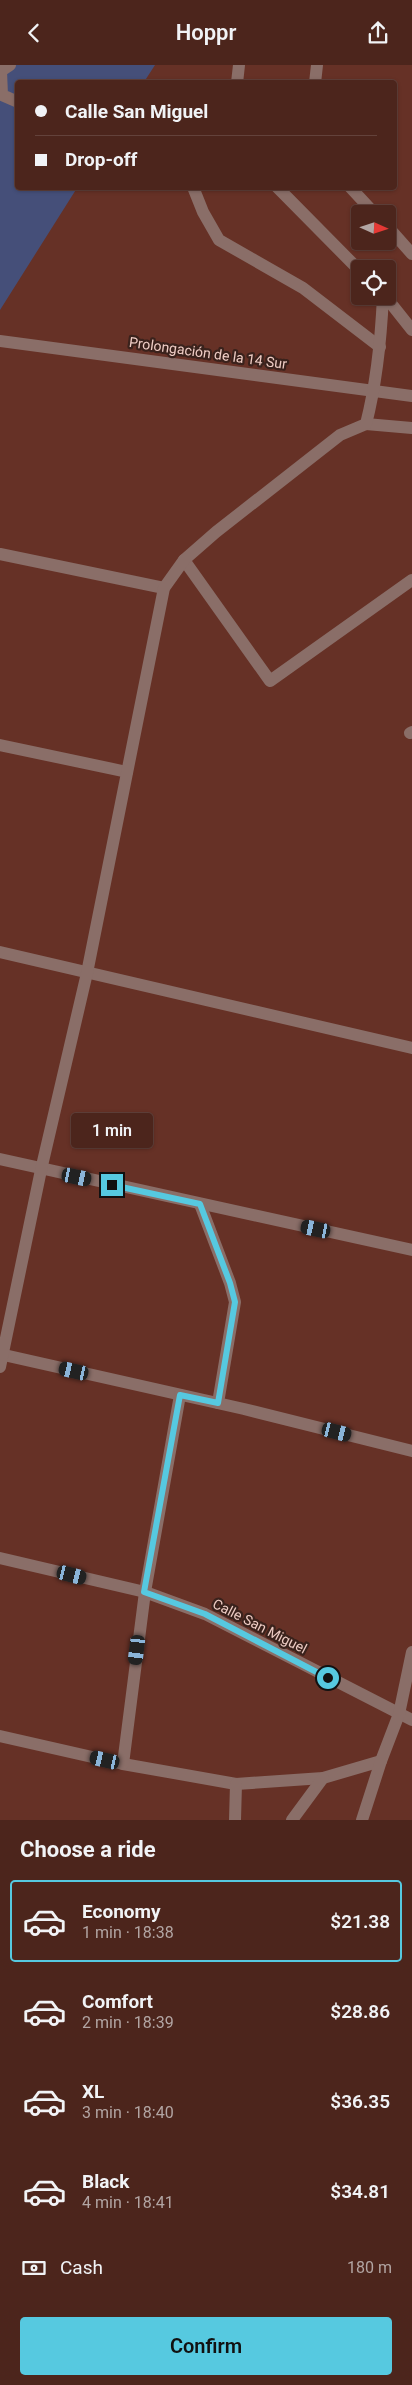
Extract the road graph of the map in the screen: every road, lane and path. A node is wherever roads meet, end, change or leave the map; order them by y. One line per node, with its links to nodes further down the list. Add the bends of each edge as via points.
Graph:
1 (10, 65): 6 (street, via 1,71 2,95)
2 (239, 65): 4 (street)
3 (317, 65): 5 (street)
4 (237, 80)
5 (315, 80)
6 (15, 101)
7 (194, 190): 18 (street, via 219,240 303,288)
8 (280, 190): 13 (street)
9 (353, 190): 10 (street)
10 (367, 205)
11 (396, 236): 12 (street)
12 (412, 254)
13 (351, 262)
14 (383, 305): 18 (street)
15 (391, 305): 16 (street)
16 (412, 330)
17 (0, 341): 19 (street, Prolongación de la 14 Sur)
18 (380, 347): 19 (street)
19 (374, 391): 20 (street, Prolongación de la 14 Sur); 21 (street)
20 (412, 396)
21 (366, 424): 22 (street); 24 (street, via 340,435 216,531)
22 (412, 427)
23 (0, 554): 26 (street)
24 (184, 560): 25 (street, via 270,681); 26 (street)
25 (412, 581)
26 (164, 588): 28 (street)
27 (0, 745): 28 (street)
28 (127, 772): 30 (street)
29 (0, 953): 30 (street)
30 (87, 973): 31 (street); 33 (street)
31 (412, 1048)
32 (0, 1159): 33 (street)
33 (42, 1170): 34 (street); 36 (street)
34 (200, 1204): 35 (street); 38 (street, via 235,1302)
35 (412, 1250)
36 (1, 1359): 37 (street)
37 (180, 1395): 38 (street); 41 (street)
38 (218, 1403): 39 (street)
39 (412, 1451)
40 (0, 1558): 41 (street, Calle San Miguel)
41 (144, 1592): 43 (street, Calle San Miguel, via 205,1614); 47 (street)
42 (412, 1653): 43 (street)
43 (399, 1715): 44 (street, Calle San Miguel); 46 (street)
44 (412, 1720)
45 (0, 1736): 47 (street)
46 (381, 1761): 48 (street); 52 (street)
47 (123, 1764): 49 (street)
48 (323, 1778): 49 (street); 51 (street)
49 (236, 1785): 50 (street)
50 (235, 1820)
51 (292, 1820)
52 (362, 1820)

